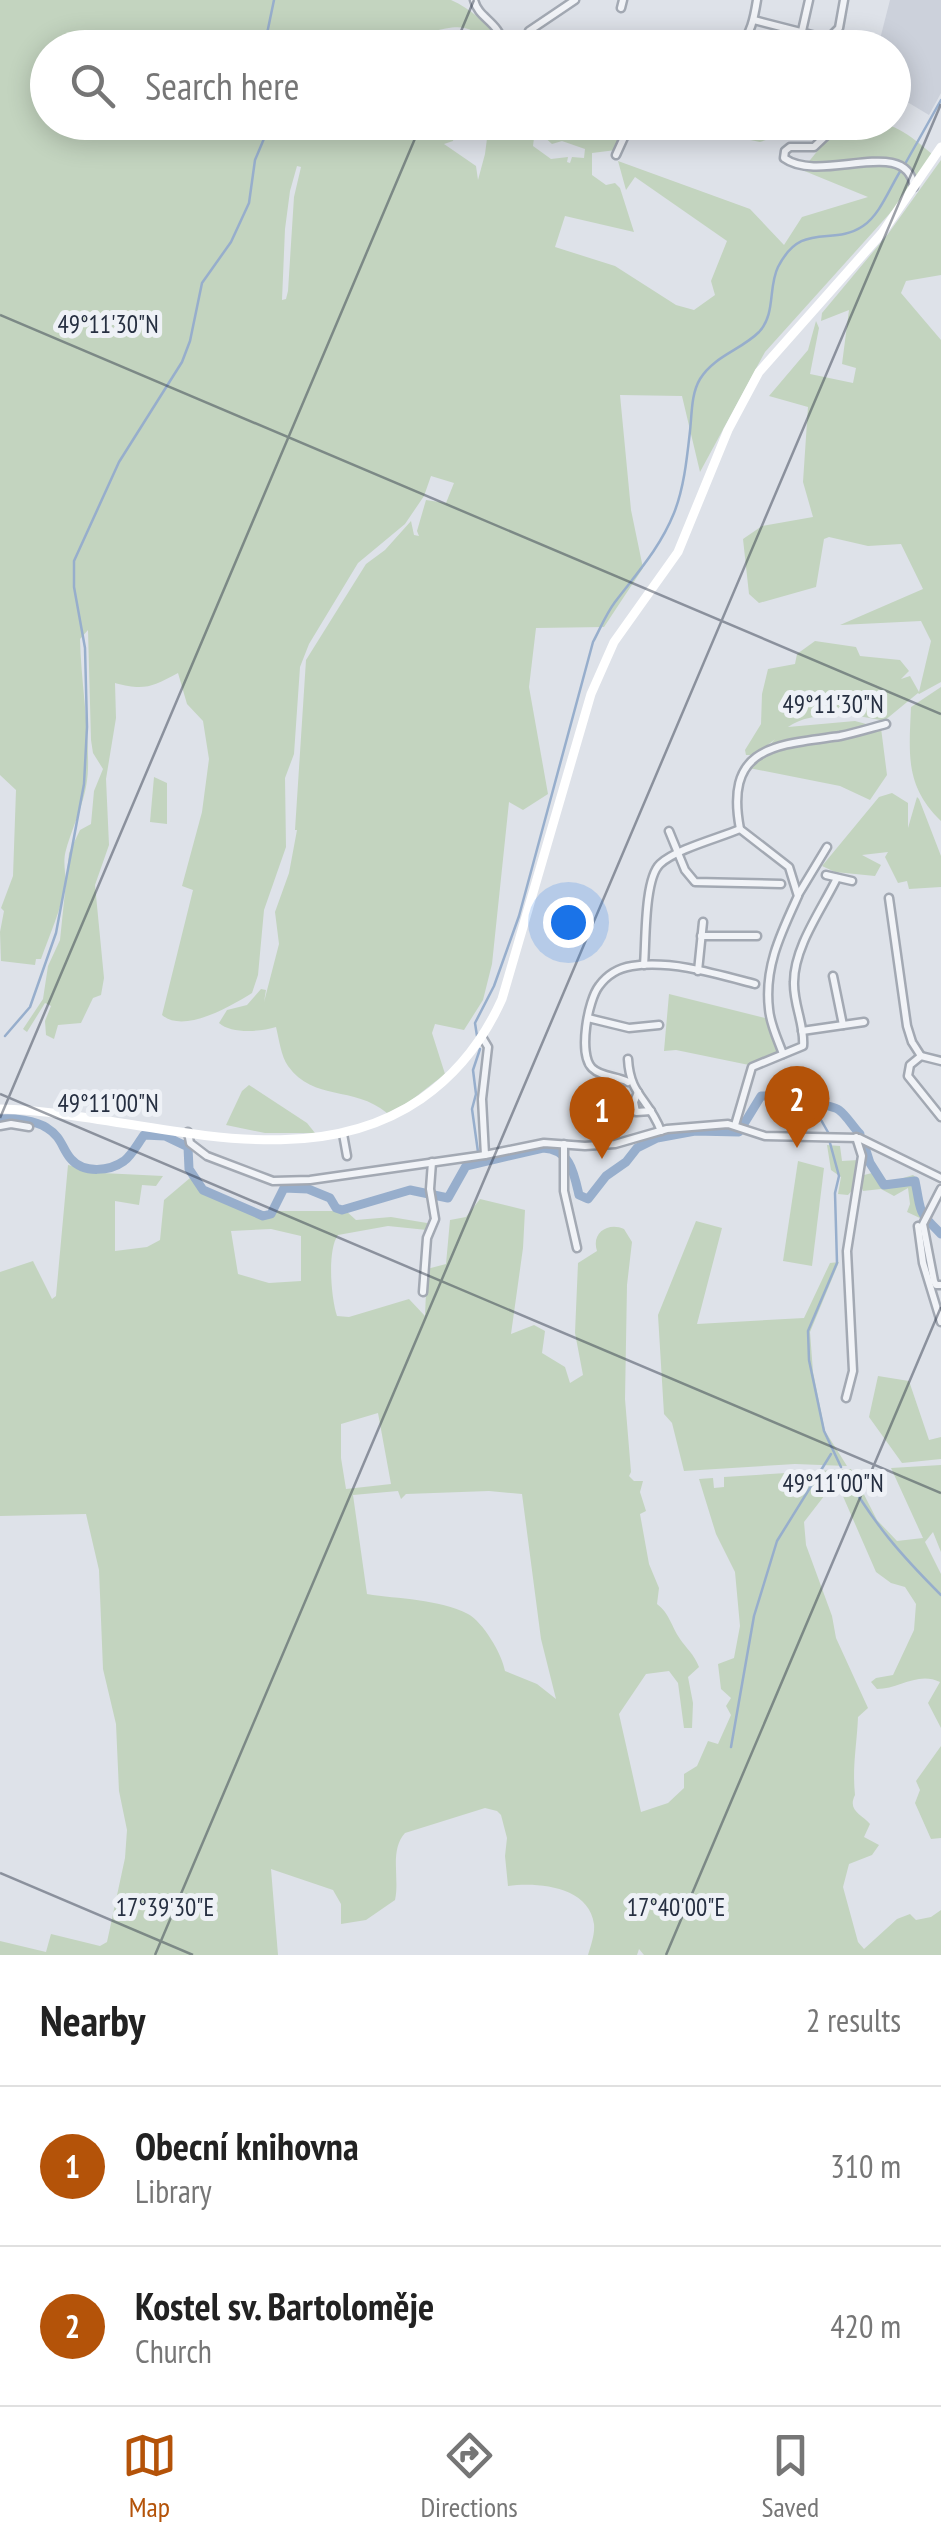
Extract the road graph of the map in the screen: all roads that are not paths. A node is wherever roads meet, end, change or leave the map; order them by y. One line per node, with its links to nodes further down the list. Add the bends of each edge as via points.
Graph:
1 (474, 0): 7 (street)
2 (575, 0): 8 (street)
3 (757, 0): 6 (street)
4 (809, 0): 11 (street)
5 (844, 0): 12 (street)
6 (754, 20): 9 (street); 10 (street)
7 (500, 30)
8 (531, 30)
9 (750, 30)
10 (798, 30)
11 (802, 30)
12 (837, 30)
13 (623, 140): 16 (street)
14 (821, 140): 17 (street, via 814,147 790,147 784,158 794,166 824,169 887,161 911,173)
15 (941, 146): 17 (main road)
16 (616, 155)
17 (914, 190): 41 (main road, via 754,379 678,552 606,655 516,958)
18 (886, 724): 19 (street, via 764,750 740,781)
19 (740, 829): 22 (street); 27 (street, via 790,868)
20 (670, 831): 22 (street)
21 (826, 847): 27 (street)
22 (678, 854): 26 (street, via 699,883); 32 (street, via 661,863 652,879)
23 (826, 875): 24 (street)
24 (837, 878): 25 (street); 40 (street, via 795,971)
25 (852, 881)
26 (781, 884)
27 (798, 896): 42 (street, via 770,969 769,1010)
28 (889, 898): 43 (street, via 906,1026)
29 (703, 922): 30 (street)
30 (702, 936): 31 (street); 33 (street)
31 (757, 936)
32 (644, 966): 33 (street); 36 (street, via 604,979)
33 (698, 971): 35 (street)
34 (832, 976): 38 (street)
35 (756, 984)
36 (588, 1018): 39 (street, via 629,1028); 46 (street, via 589,1064)
37 (864, 1022): 38 (street)
38 (843, 1024): 40 (street)
39 (660, 1025)
40 (802, 1031): 42 (street, via 802,1048)
41 (482, 1037): 56 (main road, via 429,1093 391,1117); 59 (street, via 488,1047)
42 (783, 1054): 52 (street, via 752,1067)
43 (922, 1056): 45 (street); 50 (street, via 908,1076)
44 (628, 1060): 46 (street)
45 (941, 1061)
46 (628, 1082): 47 (street)
47 (638, 1092): 49 (street); 49 (street, via 636,1112)
48 (0, 1109): 55 (main road)
49 (652, 1110): 54 (street)
50 (941, 1117)
51 (0, 1126): 53 (street)
52 (739, 1127): 54 (street); 57 (street, via 770,1136)
53 (30, 1128)
54 (661, 1130): 58 (street)
55 (188, 1131): 56 (main road, via 280,1141); 61 (street, via 190,1143 207,1156 273,1182)
56 (343, 1134): 60 (street)
57 (856, 1137): 62 (street); 69 (street, via 861,1159 848,1251 854,1371)
58 (563, 1151): 59 (street, via 530,1144); 65 (street)
59 (485, 1155): 61 (street)
60 (347, 1156)
61 (432, 1162): 67 (street, via 435,1220 427,1238)
62 (941, 1178)
63 (941, 1189): 64 (street)
64 (924, 1221): 66 (street, via 934,1281); 68 (street, via 918,1224 922,1258)
65 (577, 1248)
66 (941, 1285)
67 (424, 1292)
68 (941, 1322)
69 (846, 1398)

